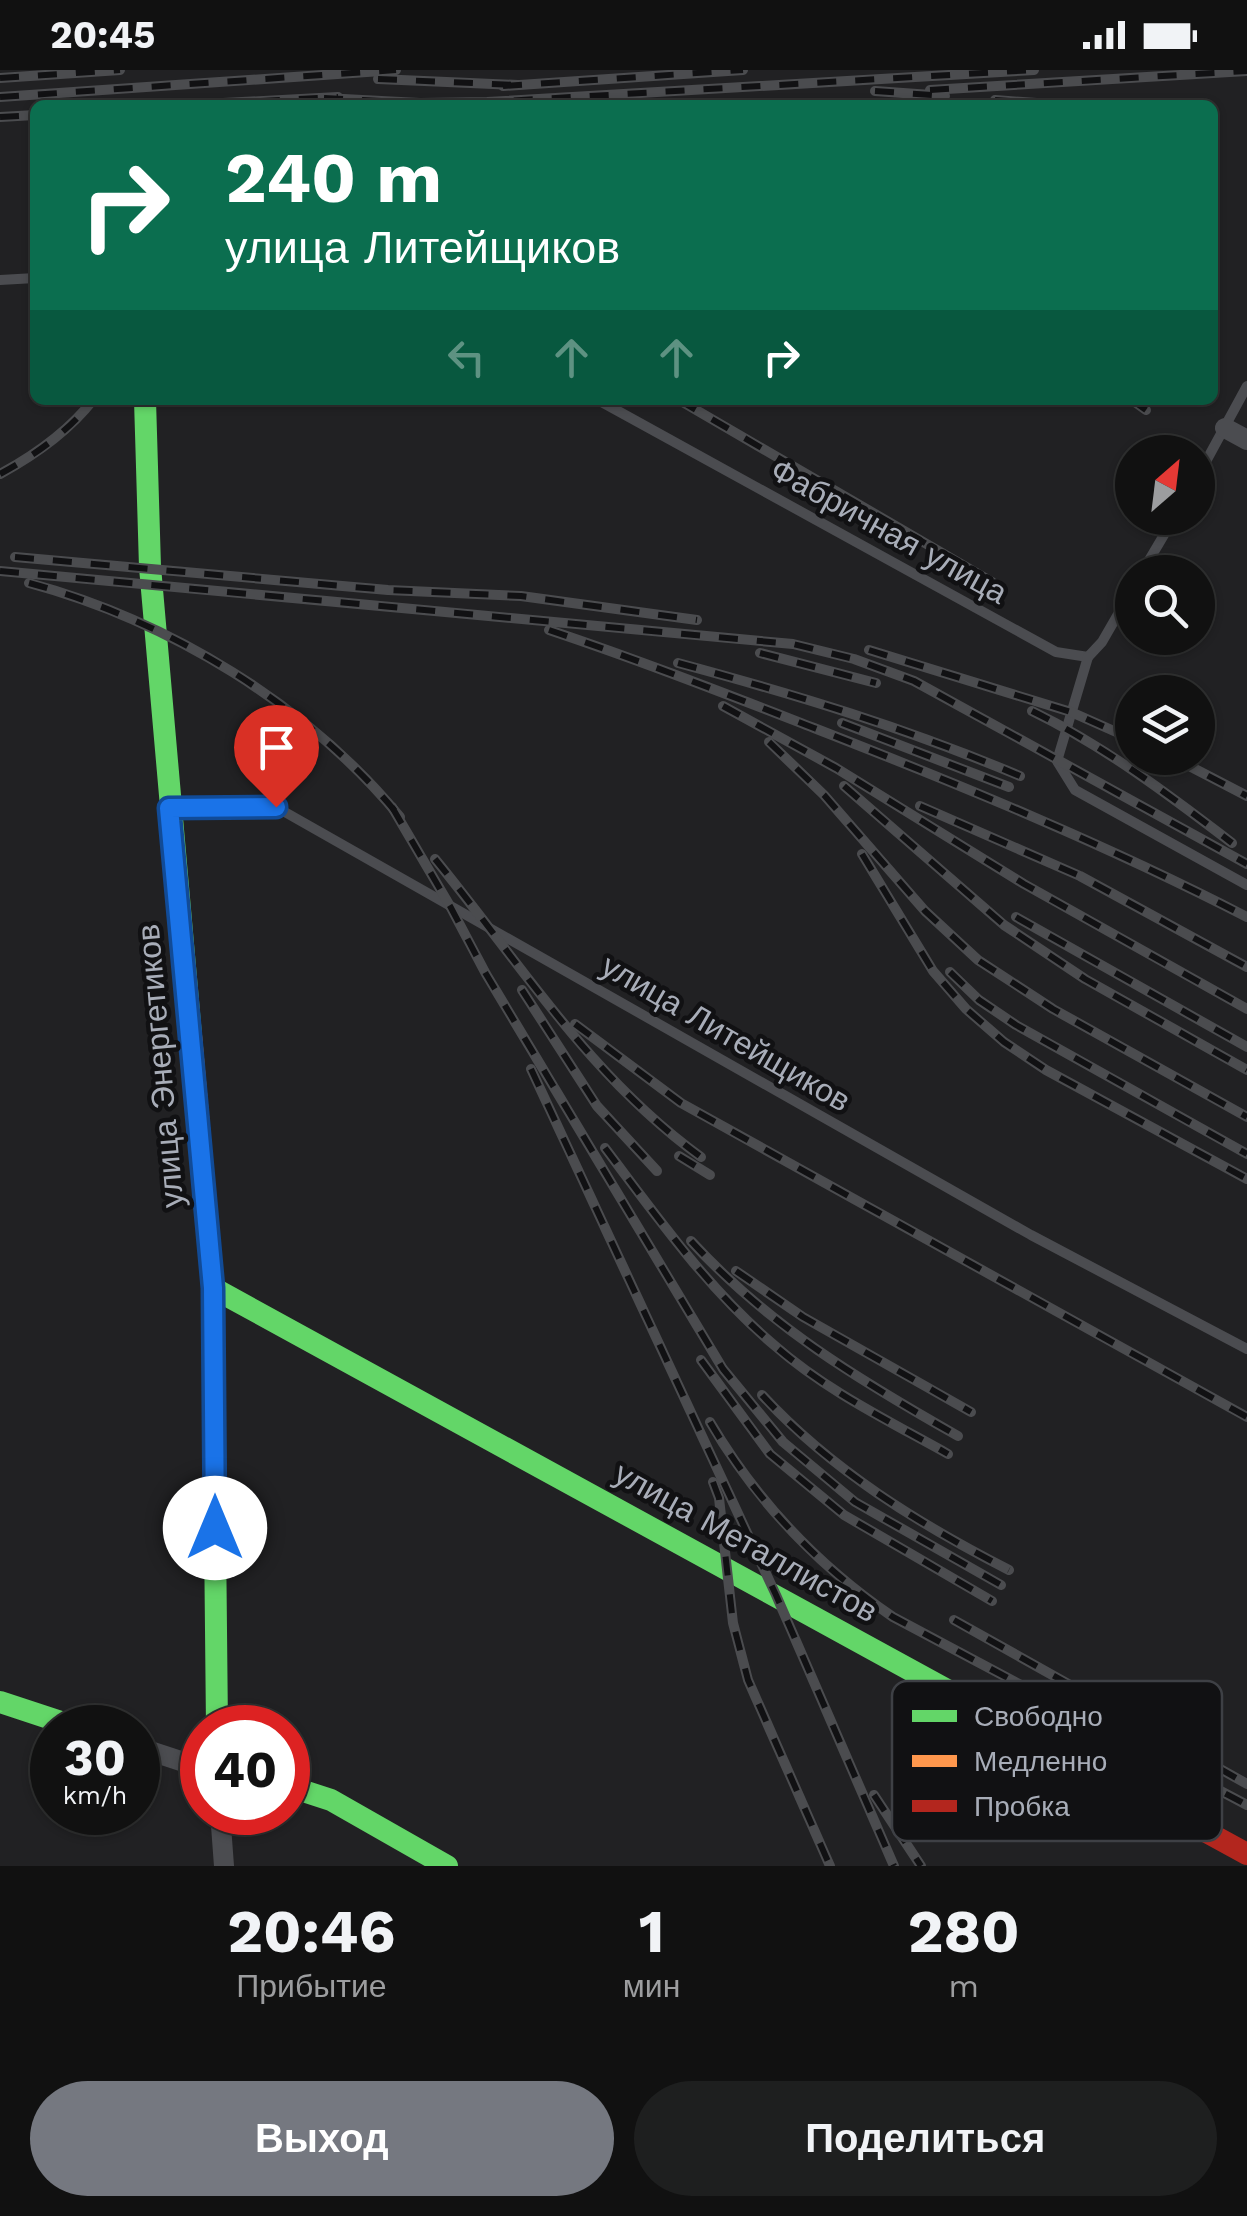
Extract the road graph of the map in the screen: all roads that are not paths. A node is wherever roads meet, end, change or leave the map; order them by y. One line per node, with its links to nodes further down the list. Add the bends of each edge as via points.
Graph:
1 (30, 278): 2 (lane)
2 (0, 280)
3 (1247, 386): 6 (lane)
4 (145, 405): 11 (street, улица Энергетиков)
5 (607, 405): 10 (lane, Фабричная улица, via 1056,652)
6 (1225, 428): 7 (street); 8 (lane)
7 (1247, 440)
8 (1215, 446)
9 (1115, 619): 10 (lane)
10 (1088, 657): 12 (lane, via 1057,761 1060,770 1075,790)
11 (169, 808): 13 (street, улица Энергетиков); 14 (lane, улица Литейщиков, via 276,807 1031,1235)
12 (1247, 885)
13 (213, 1288): 15 (street, улица Металлистов); 17 (street, улица Энергетиков)
14 (1247, 1349)
15 (931, 1681)
16 (0, 1702): 18 (street)
17 (216, 1705)
18 (30, 1712)
19 (310, 1793): 24 (street)
20 (222, 1835): 23 (street)
21 (1222, 1840): 22 (street, улица Металлистов)
22 (1247, 1854)
23 (224, 1866)
24 (448, 1866)

